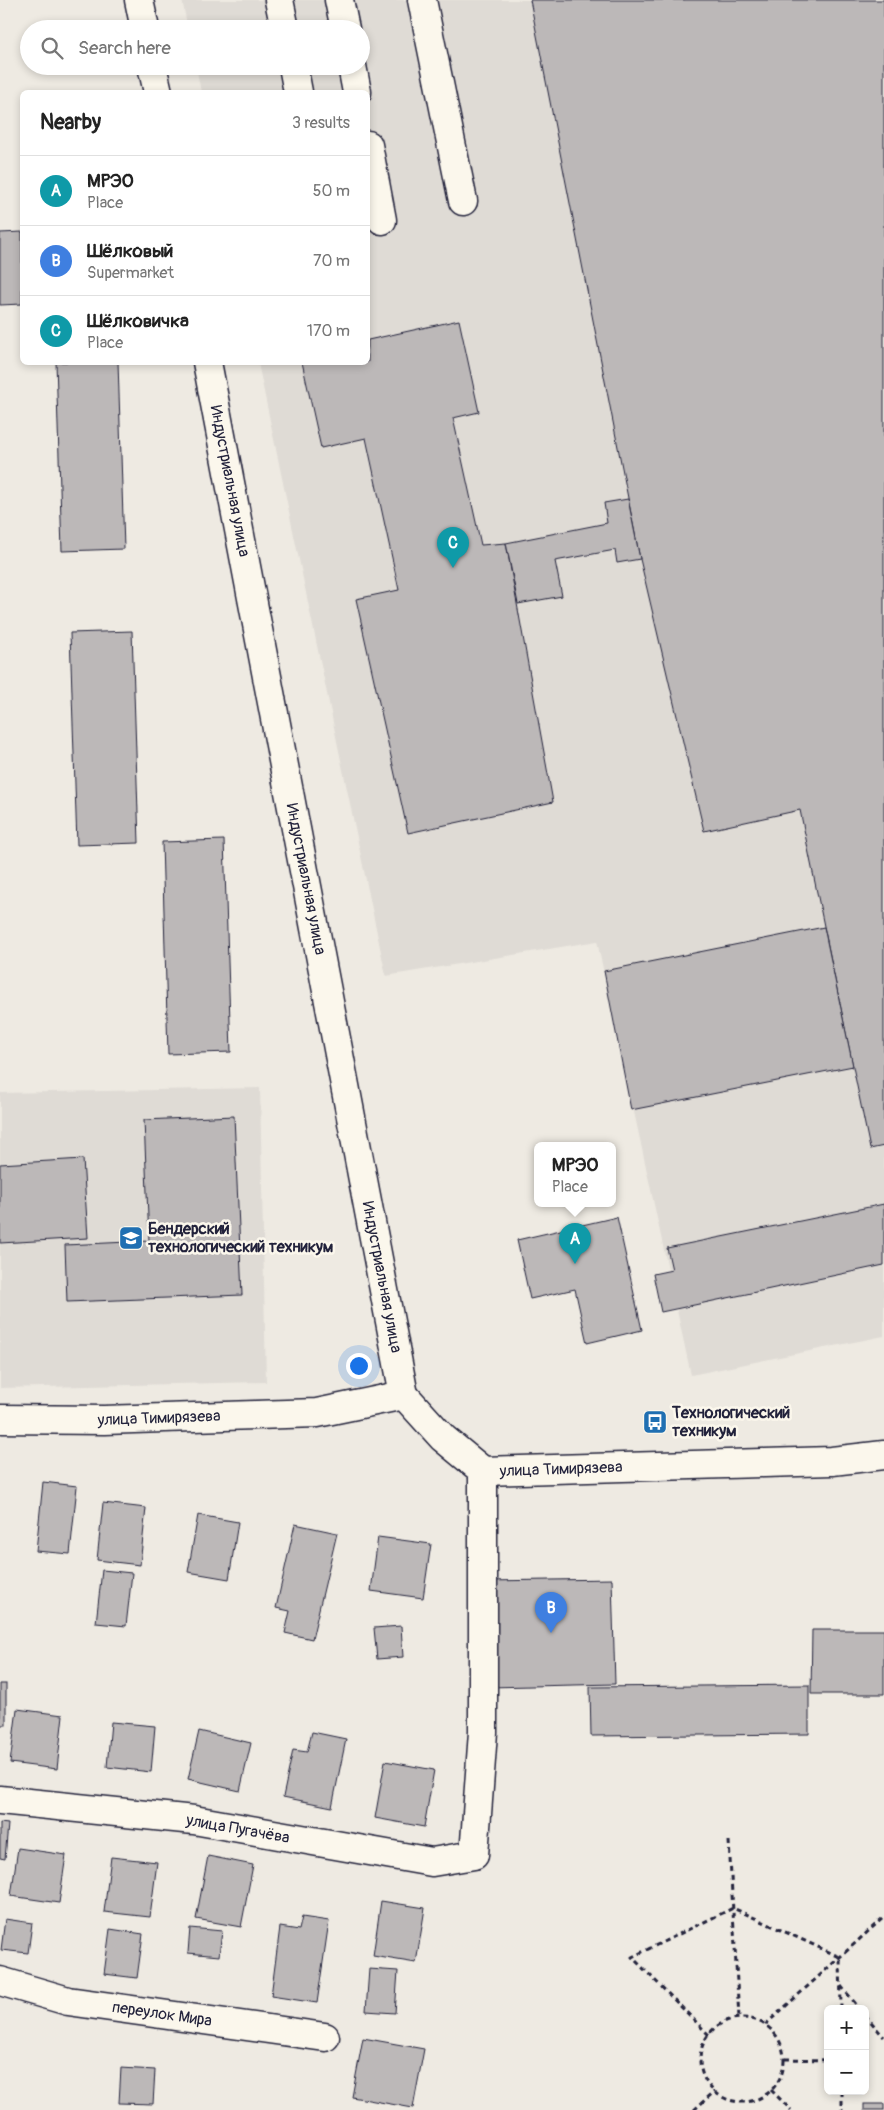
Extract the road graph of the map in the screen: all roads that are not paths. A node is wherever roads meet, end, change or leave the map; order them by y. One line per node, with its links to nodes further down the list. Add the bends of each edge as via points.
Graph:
1 (139, 0): 5 (street)
2 (279, 0): 6 (street)
3 (339, 0): 7 (street)
4 (422, 0): 15 (street)
5 (143, 20)
6 (283, 20)
7 (343, 20)
8 (154, 75): 11 (street)
9 (294, 75): 12 (street)
10 (354, 75): 13 (street)
11 (158, 90)
12 (298, 90)
13 (357, 90)
14 (370, 155): 16 (street)
15 (463, 201)
16 (382, 220)
17 (208, 365): 18 (street, Индустриальная улица)
18 (404, 1395): 19 (street, улица Тимирязева, via 317,1413); 21 (street, улица Тимирязева, via 444,1438)
19 (0, 1420)
20 (884, 1455): 21 (street, улица Тимирязева, via 832,1461)
21 (483, 1471): 22 (street, улица Пугачёва, via 483,1732 474,1855 432,1862 194,1820)
22 (0, 1800)
23 (0, 1981): 24 (street, переулок Мира, via 68,2000)
24 (325, 2037)

